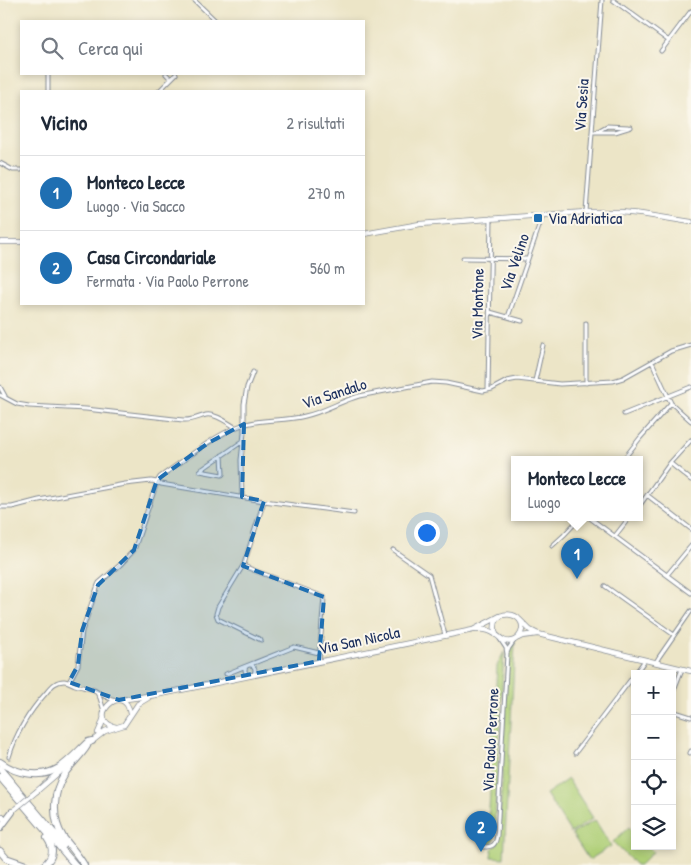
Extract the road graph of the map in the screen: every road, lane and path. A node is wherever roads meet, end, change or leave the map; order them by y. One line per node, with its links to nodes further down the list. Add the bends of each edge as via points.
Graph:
1 (194, 0): 5 (street)
2 (602, 0): 14 (street, Via Sesia)
3 (613, 0): 6 (street)
4 (691, 11): 6 (street)
5 (215, 20)
6 (669, 41): 7 (street)
7 (661, 51)
8 (48, 75): 12 (street)
9 (167, 75): 11 (street)
10 (175, 75): 11 (street)
11 (171, 79): 13 (street)
12 (48, 90)
13 (160, 90)
14 (592, 132): 15 (street); 18 (street, Via Sesia)
15 (598, 132): 15 (street, via 607,126 631,128 615,132)
16 (0, 163): 17 (street)
17 (20, 170)
18 (586, 212): 19 (street); 21 (street, via 621,212)
19 (543, 215): 20 (street); 27 (street, Via Velino)
20 (491, 218): 22 (street, via 420,224); 26 (street, Via Montone)
21 (691, 222)
22 (365, 234)
23 (20, 242): 24 (street)
24 (0, 243)
25 (463, 258): 26 (street)
26 (491, 258): 27 (street); 28 (street, Via Montone)
27 (528, 259): 29 (street, Via Velino)
28 (490, 312): 29 (street, Via Velino); 40 (street, Via Montone)
29 (508, 317): 30 (street, Via Velino)
30 (522, 321)
31 (586, 323): 37 (street)
32 (543, 345): 36 (street)
33 (691, 345): 34 (street)
34 (652, 362): 37 (street, via 619,380); 42 (street)
35 (253, 372): 47 (street, via 244,398)
36 (535, 381): 37 (street); 40 (street, via 512,379)
37 (586, 383)
38 (0, 387): 43 (street)
39 (691, 387): 42 (street)
40 (488, 390): 47 (street, Via Sandalo, via 426,383 359,396 306,416)
41 (0, 396): 43 (street)
42 (667, 397): 44 (street); 45 (street)
43 (9, 399): 48 (street, via 29,406 183,420 210,415)
44 (671, 403): 46 (street); 52 (street)
45 (624, 414)
46 (691, 421)
47 (244, 424): 48 (street, Via Sandalo); 50 (street)
48 (236, 427): 55 (street, Via Sandalo)
49 (691, 440): 53 (street)
50 (243, 441): 51 (street); 57 (street)
51 (222, 455): 51 (street, via 201,470 200,471 222,475)
52 (626, 456)
53 (670, 463): 54 (street); 56 (street)
54 (691, 480)
55 (156, 482): 57 (street); 60 (street, via 125,484); 96 (street, via 134,550 98,585 82,631 78,665)
56 (647, 495): 59 (street); 65 (street)
57 (242, 497): 58 (street)
58 (264, 501): 61 (street); 70 (street)
59 (643, 501)
60 (0, 507)
61 (354, 513)
62 (577, 521): 67 (street)
63 (594, 521): 66 (street)
64 (627, 521): 66 (street)
65 (691, 529)
66 (615, 536): 71 (street)
67 (552, 546)
68 (691, 546): 71 (street)
69 (393, 550): 79 (street, via 429,575)
70 (243, 566): 83 (street, via 216,614 218,619); 84 (street, via 324,597)
71 (667, 576): 73 (street)
72 (605, 586): 80 (street)
73 (691, 593)
74 (691, 611): 80 (street)
75 (500, 616): 76 (street, Via San Nicola, via 512,614); 77 (street, Via San Nicola); 81 (street, via 494,628)
76 (520, 620): 78 (street, Via San Nicola); 82 (street, via 522,630)
77 (473, 630): 79 (street, Via San Nicola); 81 (street, Via San Nicola, via 485,630)
78 (538, 634): 82 (street, Via San Nicola); 86 (street, Via San Nicola)
79 (446, 635): 87 (street, Via San Nicola)
80 (674, 636): 88 (street)
81 (498, 637): 82 (street, Via San Nicola, via 509,642); 85 (street, Via Paolo Perrone)
82 (517, 638): 85 (street, Via Paolo Perrone)
83 (261, 640)
84 (319, 653): 87 (street); 89 (street, Via San Nicola, via 294,647)
85 (507, 654): 118 (street, Via Paolo Perrone, via 497,835 495,844)
86 (645, 660): 88 (street, Via San Nicola); 91 (street)
87 (319, 661): 94 (street, Via San Nicola)
88 (656, 662): 90 (street, Via San Nicola)
89 (248, 666): 93 (street, Via San Nicola); 94 (street, via 254,667)
90 (682, 669): 92 (street, Via San Nicola); 97 (street)
91 (638, 670)
92 (691, 671)
93 (226, 674)
94 (251, 675): 99 (street, Via San Nicola)
95 (631, 679): 107 (street)
96 (69, 682): 98 (street); 108 (street, via 53,684 38,702 21,728)
97 (676, 684)
98 (95, 691): 100 (street, via 105,698); 102 (street)
99 (156, 695): 100 (street, Via San Nicola); 103 (street, Via San Nicola, via 140,702)
100 (117, 700): 102 (street, via 108,704); 103 (street, via 127,705)
101 (676, 712): 104 (street)
102 (104, 713): 105 (street, via 108,723); 106 (street)
103 (130, 716): 105 (street, Via San Nicola, via 124,725)
104 (691, 717)
105 (116, 727): 106 (street, Via San Nicola)
106 (92, 741): 109 (highway, via 52,771 36,774 18,772); 114 (street, bridge); 125 (highway, via 64,775 55,802 59,829)
107 (575, 752)
108 (9, 757)
109 (0, 762)
110 (0, 769): 125 (highway)
111 (0, 777): 113 (highway)
112 (0, 782): 113 (highway)
113 (17, 798): 115 (highway)
114 (14, 811): 116 (street); 117 (highway)
115 (30, 812): 123 (highway, via 52,845 52,855); 124 (highway)
116 (1, 817)
117 (0, 828)
118 (483, 847)
119 (0, 851): 122 (highway, via 6,858)
120 (0, 859): 121 (highway)
121 (17, 865)
122 (26, 865)
123 (44, 865)
124 (75, 865)
125 (83, 865)

